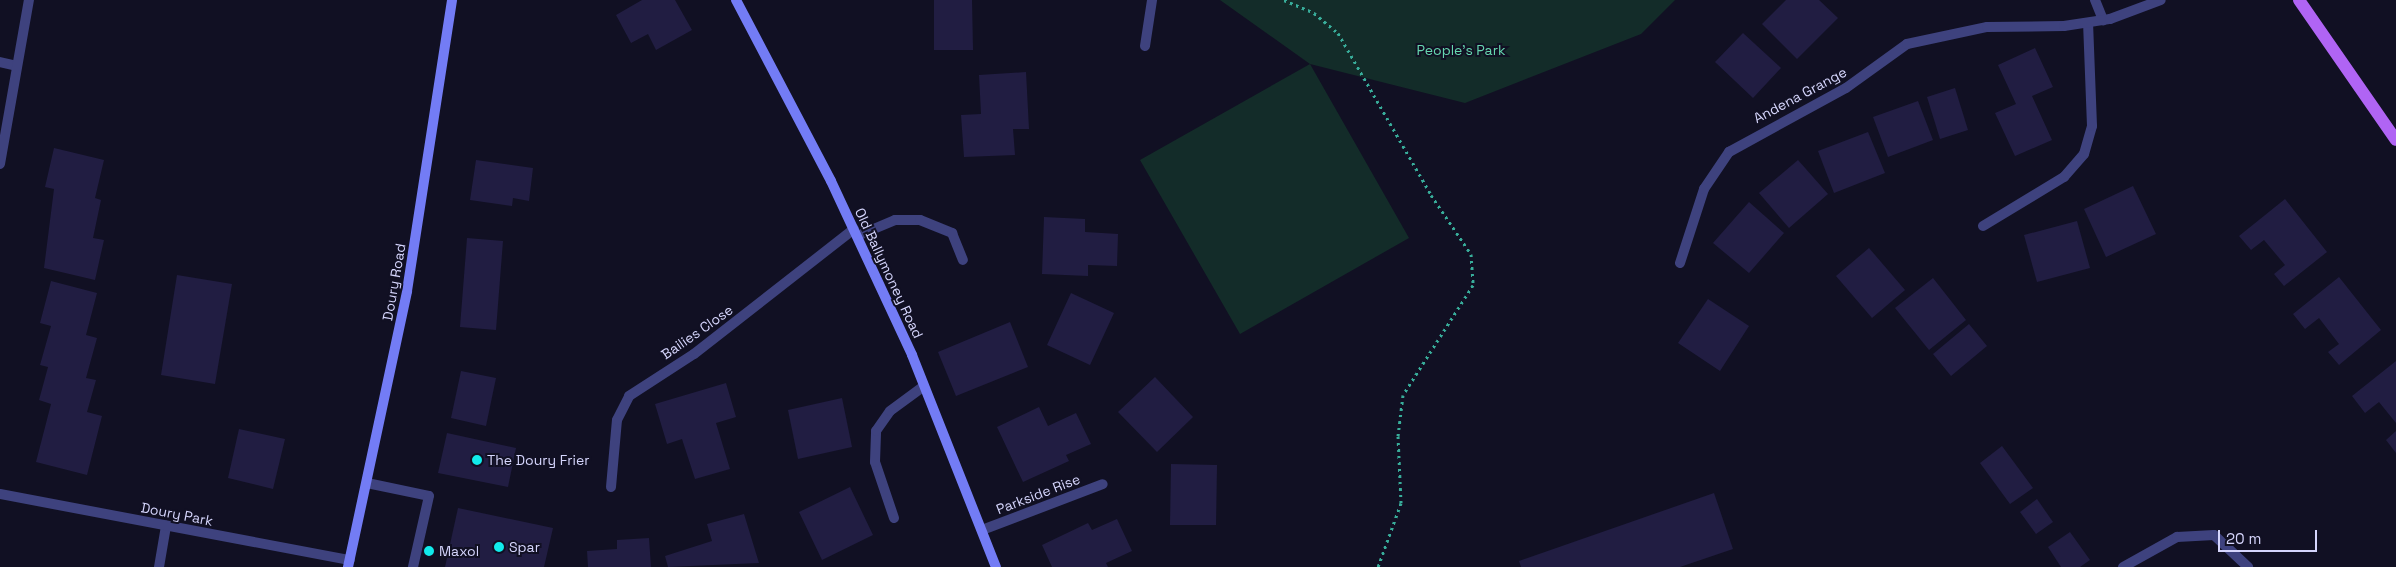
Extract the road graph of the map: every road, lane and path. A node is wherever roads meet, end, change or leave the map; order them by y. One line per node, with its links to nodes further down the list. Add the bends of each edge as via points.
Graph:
1 (29, 0): 13 (street)
2 (452, 0): 21 (street, Doury Road, via 407,291)
3 (736, 0): 17 (street, Old Ballymoney Road)
4 (1152, 0): 11 (street)
5 (1284, 0): 32 (path, via 1314,13 1338,33 1431,194 1471,254 1473,284 1403,396 1398,436 1401,503)
6 (2095, 0): 9 (street)
7 (2161, 0): 9 (street, Andena Grange)
8 (2299, 0): 14 (main road)
9 (2102, 20): 10 (street, Andena Grange)
10 (2088, 22): 16 (street, via 2092,126 2084,154 2064,177); 19 (street, Andena Grange, via 1987,26 1907,44 1846,88 1729,152 1704,189)
11 (1145, 46)
12 (0, 62): 13 (street)
13 (17, 66): 15 (street)
14 (2396, 140)
15 (0, 164)
16 (1983, 226)
17 (855, 232): 18 (street, Bailies Close, via 895,220 920,220 952,234); 20 (street, Old Ballymoney Road); 23 (street, Bailies Close, via 694,354 629,396 617,420)
18 (963, 260)
19 (1680, 263)
20 (924, 386): 25 (street, via 890,411 876,431 875,462); 27 (street, Old Ballymoney Road)
21 (367, 483): 28 (street, Doury Road); 30 (street, via 429,496)
22 (1103, 484): 27 (street, Parkside Rise)
23 (611, 487)
24 (0, 494): 26 (street, Doury Park)
25 (894, 518)
26 (166, 526): 28 (street, Doury Park); 29 (street)
27 (982, 530): 31 (street, Old Ballymoney Road)
28 (349, 564)
29 (159, 567)
30 (413, 567)
31 (996, 567)
32 (1378, 567)
33 (2123, 567): 34 (street, via 2177,538 2214,535)
34 (2248, 567)

